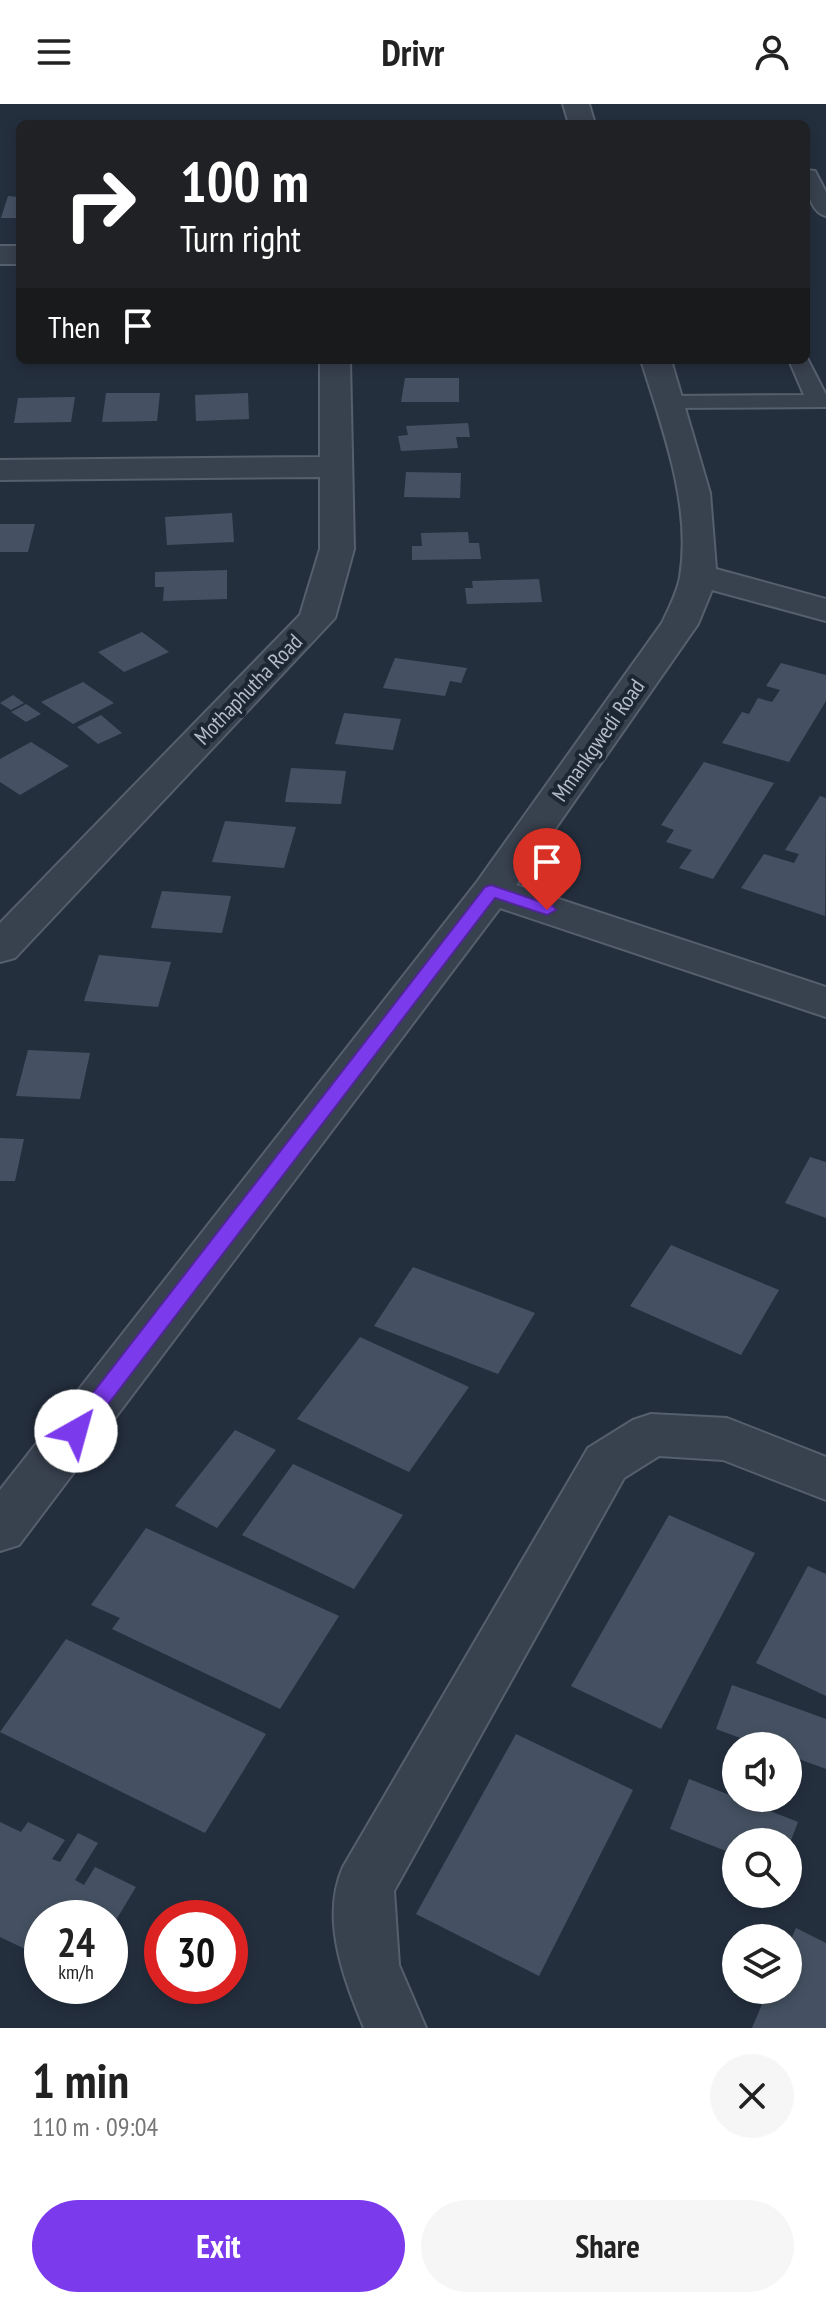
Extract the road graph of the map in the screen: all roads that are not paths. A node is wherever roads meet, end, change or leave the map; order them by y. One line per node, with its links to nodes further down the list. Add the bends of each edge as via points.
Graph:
1 (814, 175): 2 (lane)
2 (826, 211)
3 (335, 364): 8 (street, Mothaphutha Road)
4 (657, 364): 7 (street, Mmankgwedi Road)
5 (801, 364): 6 (lane)
6 (821, 401): 7 (lane)
7 (670, 402): 10 (street, Mmankgwedi Road, via 699,523)
8 (337, 467): 9 (street); 13 (street, Mothaphutha Road, via 337,549 317,618)
9 (0, 470)
10 (698, 575): 11 (street); 12 (street, Mmankgwedi Road, via 680,624)
11 (826, 610)
12 (491, 891): 14 (street); 16 (street, Mmankgwedi Road)
13 (0, 948)
14 (826, 1002)
15 (826, 1479): 17 (street, via 727,1439 651,1435 606,1463 364,1887 369,1965)
16 (0, 1529)
17 (395, 2028)

